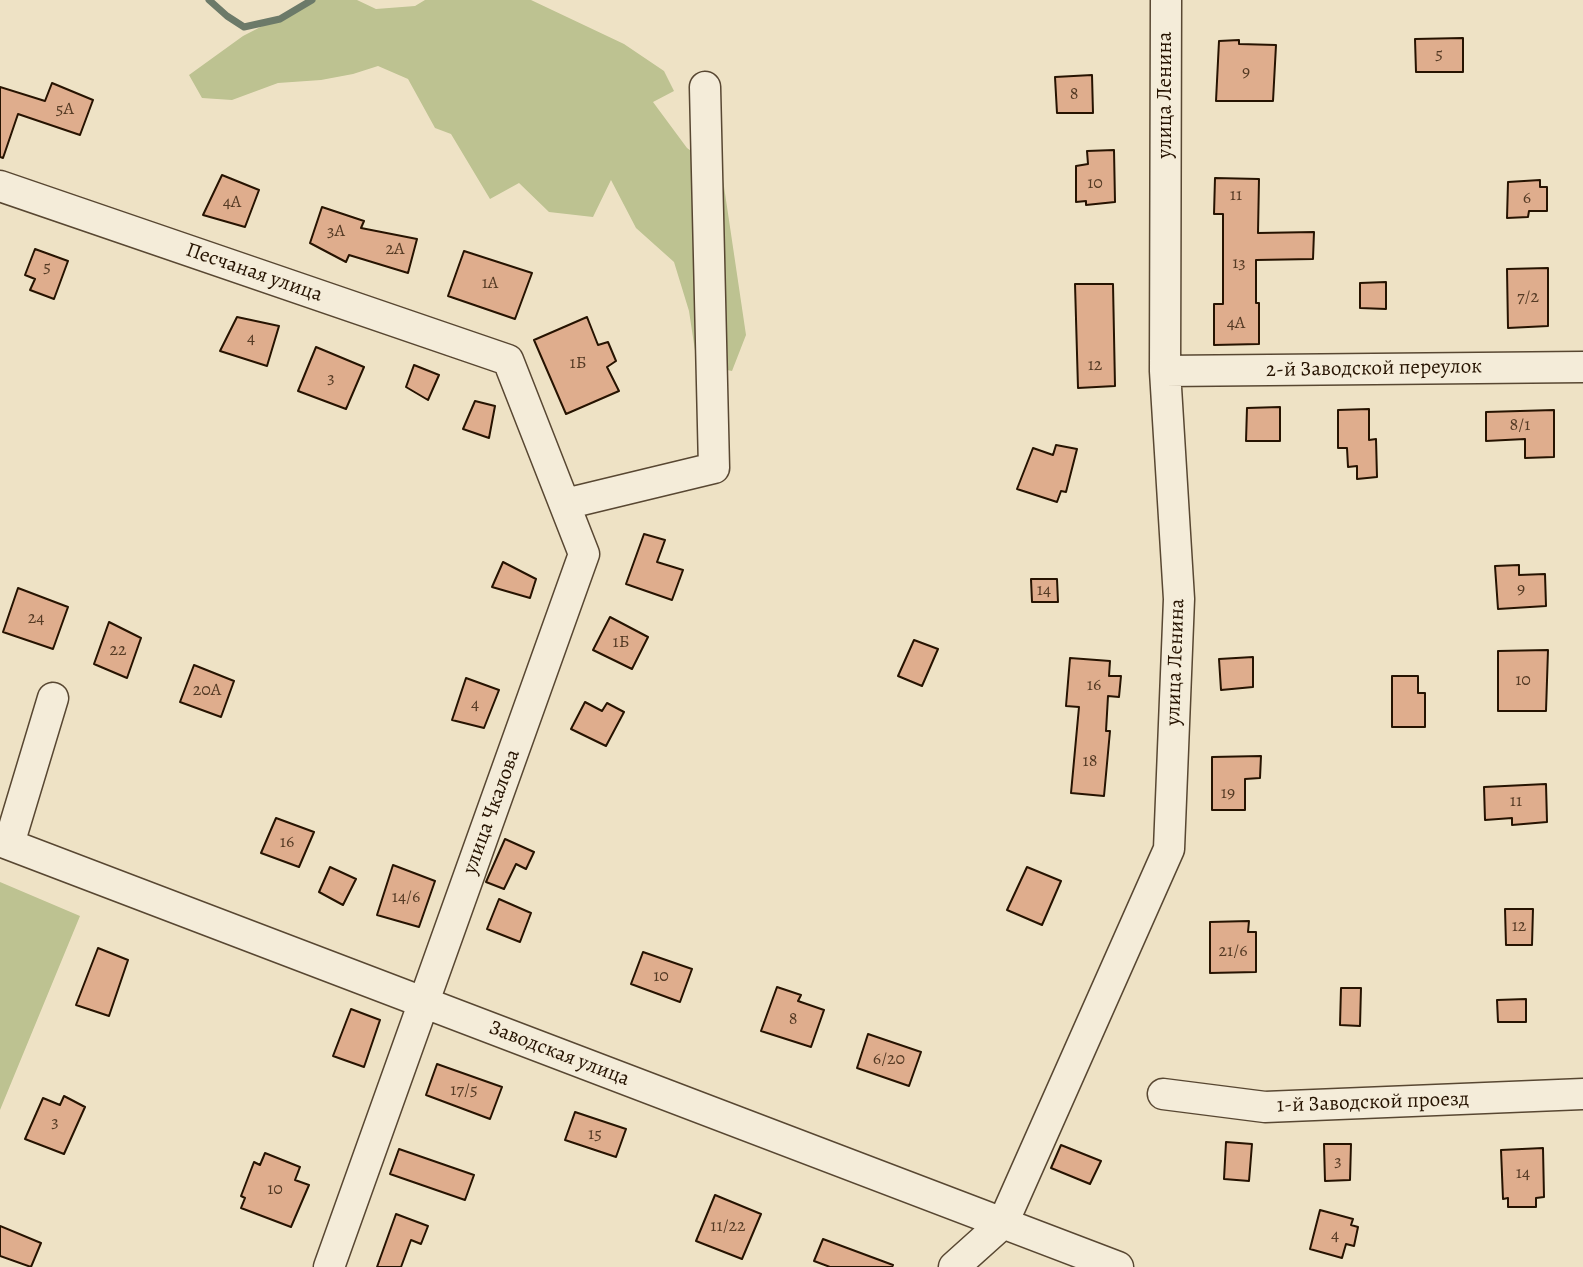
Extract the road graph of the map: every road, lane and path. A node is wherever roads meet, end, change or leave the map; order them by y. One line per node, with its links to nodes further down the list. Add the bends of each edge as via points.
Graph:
1 (1167, 0): 6 (street, улица Ленина)
2 (705, 87): 7 (street, via 714,468)
3 (0, 186): 4 (street, Песчаная улица)
4 (508, 360): 7 (street, улица Чкалова)
5 (1583, 367): 6 (street, 2-й Заводской переулок)
6 (1165, 370): 13 (street, улица Ленина, via 1179,599 1169,849)
7 (565, 504): 10 (street, улица Чкалова, via 584,554)
8 (53, 698): 9 (street)
9 (5, 842): 10 (street, Заводская улица)
10 (424, 1002): 13 (street, Заводская улица); 14 (street, улица Чкалова)
11 (1163, 1094): 12 (street, 1-й Заводской проезд, via 1265,1107)
12 (1583, 1094)
13 (1003, 1223): 15 (street, улица Ленина); 16 (street, Заводская улица)
14 (328, 1267)
15 (954, 1267)
16 (1118, 1267)

